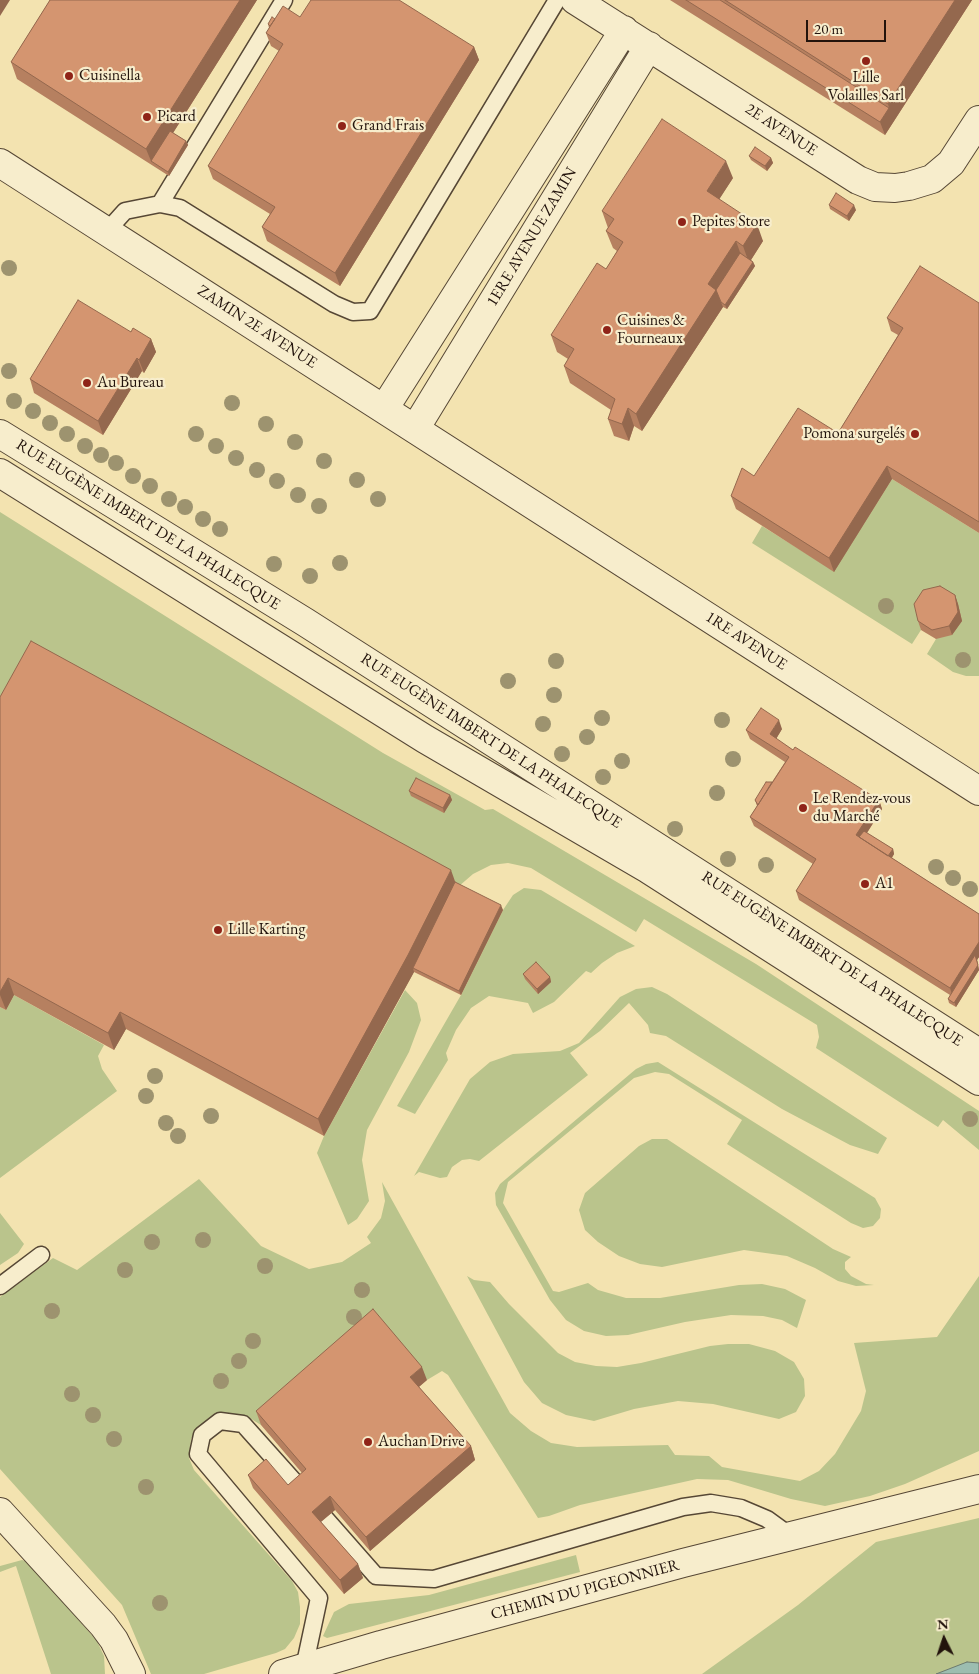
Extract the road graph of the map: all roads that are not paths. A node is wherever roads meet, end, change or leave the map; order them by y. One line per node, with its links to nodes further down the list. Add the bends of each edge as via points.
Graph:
1 (284, 0): 8 (lane)
2 (557, 0): 8 (lane, via 370,311 353,312 334,304 180,208)
3 (575, 0): 4 (street, 2E AVENUE)
4 (624, 30): 5 (street, 2E AVENUE); 10 (street, 1ERE AVENUE ZAMIN)
5 (649, 46): 6 (street, 2E AVENUE, via 858,180 874,187 895,188 932,179 951,163); 11 (street, 1ERE AVENUE ZAMIN)
6 (979, 120)
7 (0, 162): 9 (street, ZAMIN 2E AVENUE)
8 (160, 204): 9 (lane, via 125,211)
9 (107, 231): 10 (street, ZAMIN 2E AVENUE)
10 (384, 409): 11 (street, ZAMIN 2E AVENUE)
11 (415, 429): 14 (street, ZAMIN 2E AVENUE)
12 (0, 434): 16 (street, RUE EUGÈNE IMBERT DE LA PHALECQUE, via 305,622)
13 (0, 473): 17 (street, RUE EUGÈNE IMBERT DE LA PHALECQUE, via 417,734 648,869)
14 (513, 492): 15 (street, 1RE AVENUE)
15 (976, 782)
16 (979, 1053)
17 (979, 1081)
18 (42, 1255): 19 (lane)
19 (0, 1286)
20 (979, 1474): 23 (street, CHEMIN DU PIGEONNIER)
21 (979, 1489): 23 (street, CHEMIN DU PIGEONNIER)
22 (302, 1490): 28 (lane, via 243,1424 220,1421 202,1435 198,1454 320,1598)
23 (887, 1511): 26 (street, CHEMIN DU PIGEONNIER)
24 (0, 1512): 27 (street, via 103,1625 114,1640)
25 (325, 1518): 26 (lane, via 376,1576 434,1579 683,1507 711,1503 742,1508 767,1518)
26 (789, 1535): 28 (street, CHEMIN DU PIGEONNIER, via 381,1644)
27 (122, 1667)
28 (294, 1671)

